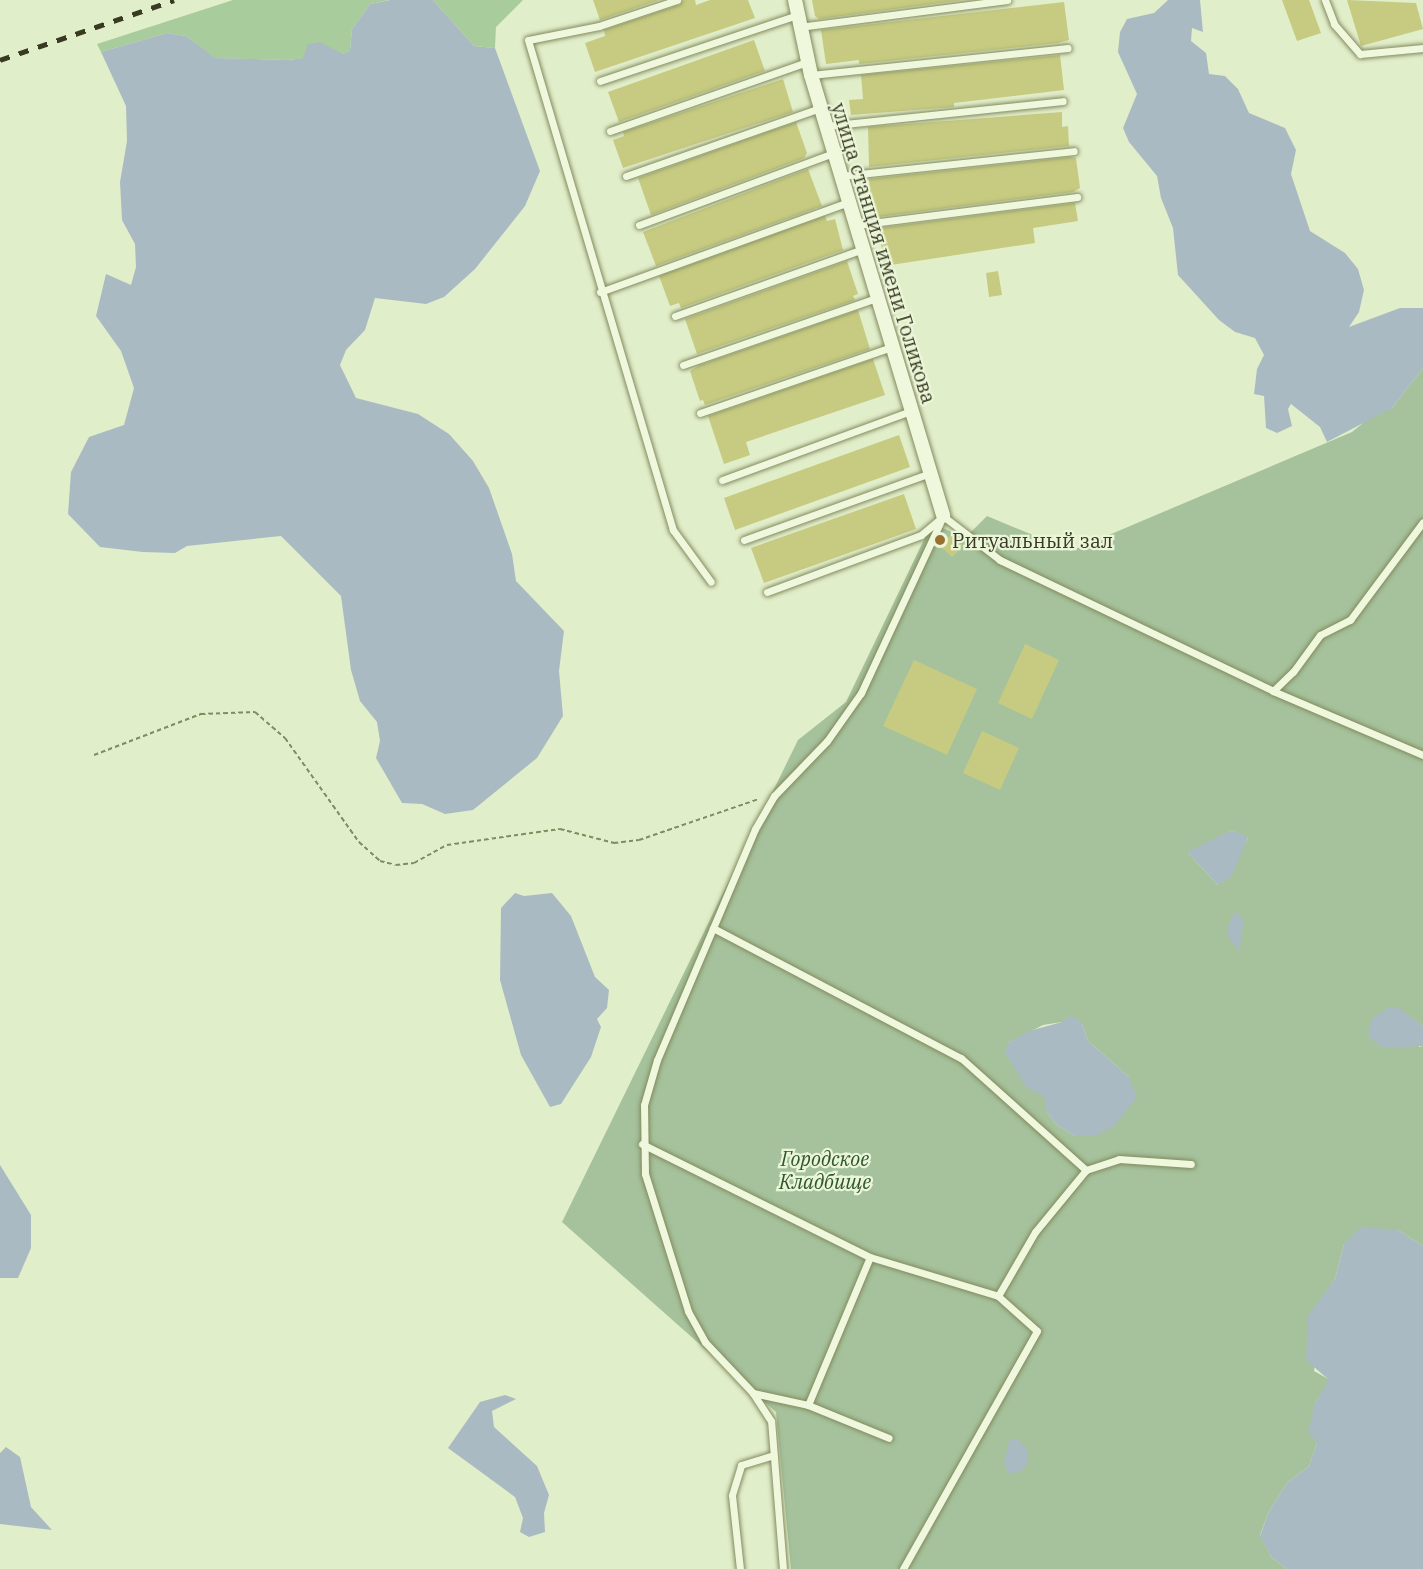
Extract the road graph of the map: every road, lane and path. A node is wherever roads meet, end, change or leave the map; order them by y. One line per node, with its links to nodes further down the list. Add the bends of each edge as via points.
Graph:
1 (677, 0): 23 (lane, via 599,26 528,40)
2 (795, 0): 5 (street, улица станция имени Голикова)
3 (1007, 0): 5 (lane)
4 (1325, 0): 7 (lane, via 1334,24 1360,54)
5 (798, 21): 8 (street, улица станция имени Голикова); 9 (lane)
6 (1068, 48): 8 (lane)
7 (1423, 48)
8 (809, 68): 11 (street, улица станция имени Голикова); 13 (lane)
9 (600, 81)
10 (1063, 101): 12 (lane)
11 (820, 108): 12 (street, улица станция имени Голикова); 16 (lane)
12 (826, 126): 15 (street, улица станция имени Голикова)
13 (610, 131)
14 (1074, 151): 17 (lane)
15 (834, 153): 17 (street, улица станция имени Голикова); 20 (lane)
16 (626, 176)
17 (841, 176): 19 (street, улица станция имени Голикова)
18 (1077, 197): 21 (lane)
19 (848, 202): 21 (street, улица станция имени Голикова); 23 (lane)
20 (639, 225)
21 (855, 225): 22 (street, улица станция имени Голикова)
22 (863, 249): 24 (street, улица станция имени Голикова); 25 (lane)
23 (600, 292): 35 (lane, via 673,530)
24 (877, 298): 26 (street, улица станция имени Голикова); 27 (lane)
25 (675, 316)
26 (892, 347): 28 (street, улица станция имени Голикова); 29 (lane)
27 (683, 365)
28 (911, 411): 30 (street, улица станция имени Голикова); 31 (lane)
29 (700, 412)
30 (930, 473): 32 (street, улица станция имени Голикова); 34 (lane)
31 (722, 480)
32 (943, 516): 36 (lane, via 921,535); 37 (lane, via 1000,560); 40 (lane, via 861,693 827,741)
33 (1423, 522): 37 (lane, via 1350,620 1320,635 1293,672)
34 (744, 540)
35 (711, 582)
36 (767, 592)
37 (1273, 691): 39 (lane)
38 (94, 755): 40 (path, via 201,714 255,712 285,738 358,842 380,861 396,865 414,863 447,845 560,829 614,843 639,840)
39 (1423, 755)
40 (774, 796): 41 (lane, via 755,829)
41 (713, 928): 42 (lane, via 657,1060 644,1105); 44 (lane, via 961,1058)
42 (642, 1144): 45 (lane); 47 (lane, via 645,1174 688,1311 705,1342)
43 (1191, 1164): 44 (lane, via 1119,1159)
44 (1086, 1170): 46 (lane, via 1035,1232)
45 (870, 1257): 46 (lane); 48 (lane)
46 (998, 1296): 53 (lane, via 1037,1331)
47 (753, 1393): 48 (lane); 50 (lane, via 771,1422)
48 (808, 1405): 49 (lane)
49 (889, 1438)
50 (774, 1455): 51 (lane, via 741,1466 732,1495); 52 (lane)
51 (740, 1569)
52 (783, 1569)
53 (903, 1569)

